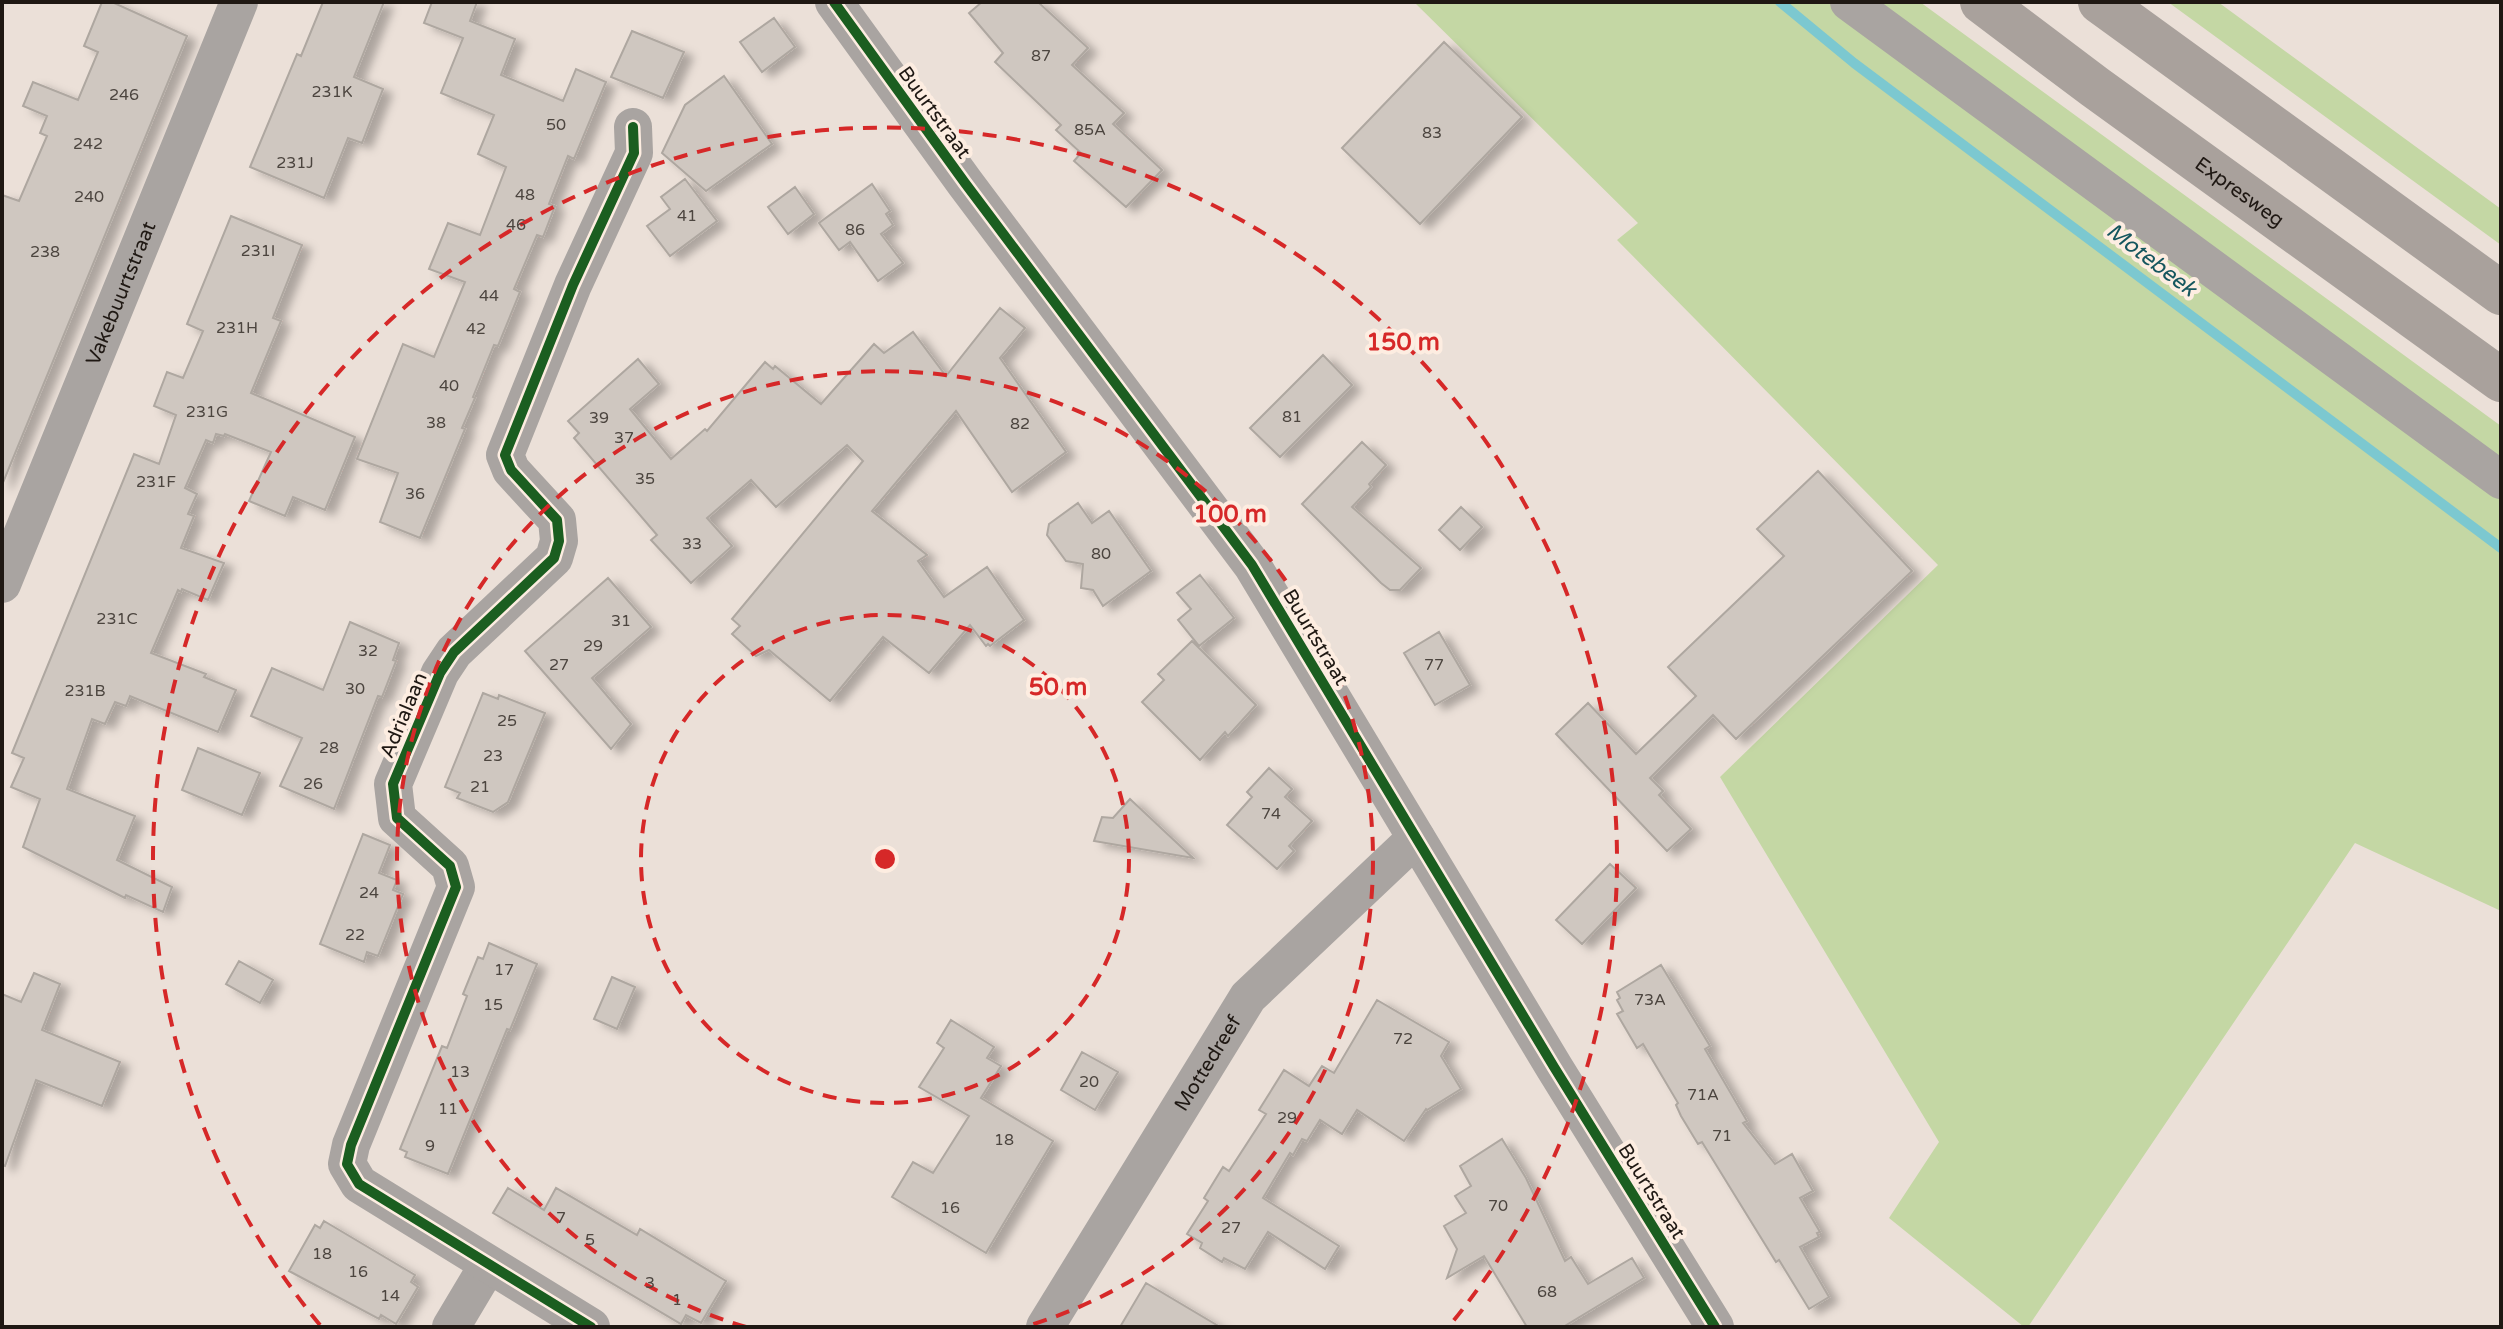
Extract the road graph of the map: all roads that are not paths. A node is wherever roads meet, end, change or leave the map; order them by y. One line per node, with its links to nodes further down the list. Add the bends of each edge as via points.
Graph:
1 (239, 2): 10 (street, Vakebuurtstraat)
2 (834, 2): 11 (street, Buurtstraat, via 1252,565)
3 (1849, 2): 9 (street)
4 (1982, 2): 8 (highway, Expresweg)
5 (2100, 2): 7 (highway)
6 (633, 127): 12 (street, Adrialaan, via 634,153 573,285 505,455 511,470 557,520 554,558 454,652 393,784 397,818 450,866 456,887 347,1164 359,1184)
7 (2501, 293)
8 (2501, 380)
9 (2501, 480)
10 (2, 584)
11 (1416, 838): 15 (street, Mottedreef, via 1248,997); 16 (street, Buurtstraat)
12 (488, 1265): 13 (street); 14 (street, Adrialaan)
13 (451, 1327)
14 (591, 1327)
15 (1045, 1327)
16 (1715, 1327)

